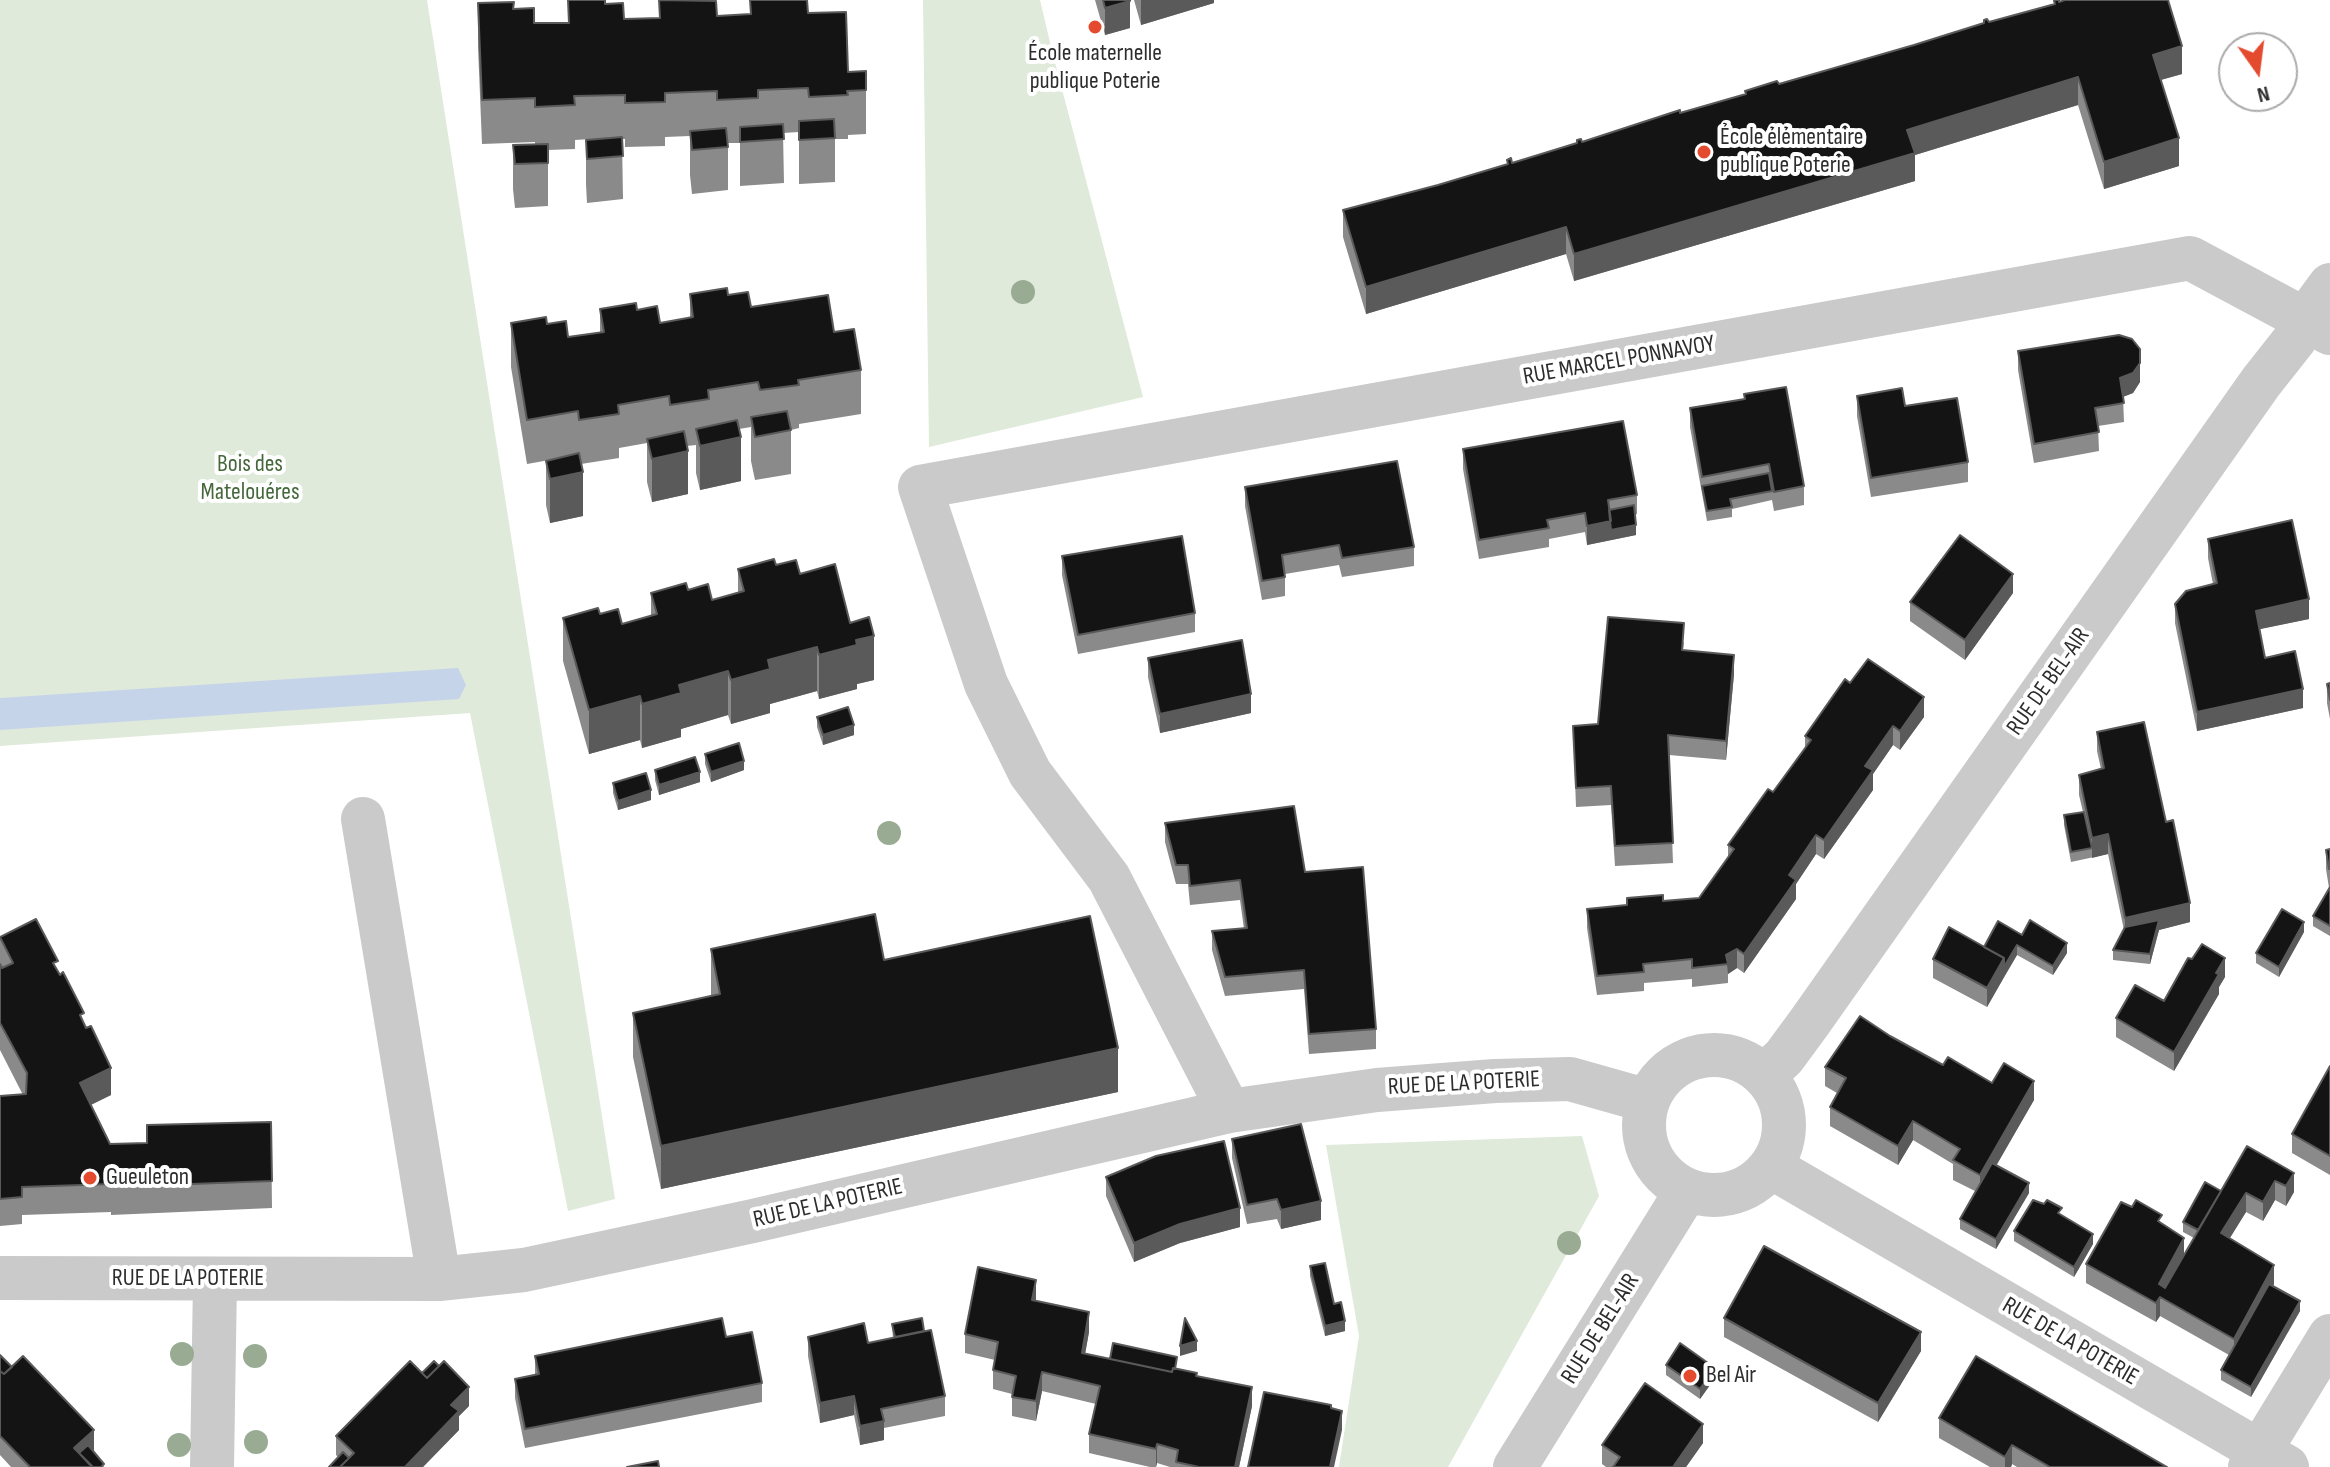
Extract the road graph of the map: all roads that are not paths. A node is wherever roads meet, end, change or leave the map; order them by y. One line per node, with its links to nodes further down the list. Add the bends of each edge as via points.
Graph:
1 (2322, 313): 3 (street, RUE DE BEL-AIR, via 2261,382 1809,1023); 5 (street, RUE MARCEL PONNAVOY, via 2190,258 920,487 986,684 1030,773 1109,878)
2 (363, 819): 9 (street)
3 (1765, 1075): 4 (street, via 1723,1055 1699,1056 1677,1064 1659,1080); 6 (street, via 1777,1091 1785,1130)
4 (1648, 1101): 5 (street, RUE DE LA POTERIE, via 1570,1079 1377,1090); 7 (street, via 1646,1144 1669,1179)
5 (1229, 1111): 9 (street, RUE DE LA POTERIE, via 524,1270)
6 (1771, 1167): 7 (street, via 1734,1193); 12 (street, RUE DE LA POTERIE)
7 (1687, 1190): 14 (street, RUE DE BEL-AIR)
8 (0, 1278): 10 (street, RUE DE LA POTERIE)
9 (439, 1279): 10 (street, RUE DE LA POTERIE)
10 (215, 1280): 13 (street)
11 (2330, 1336): 12 (street)
12 (2266, 1462)
13 (212, 1467)
14 (1515, 1467)

